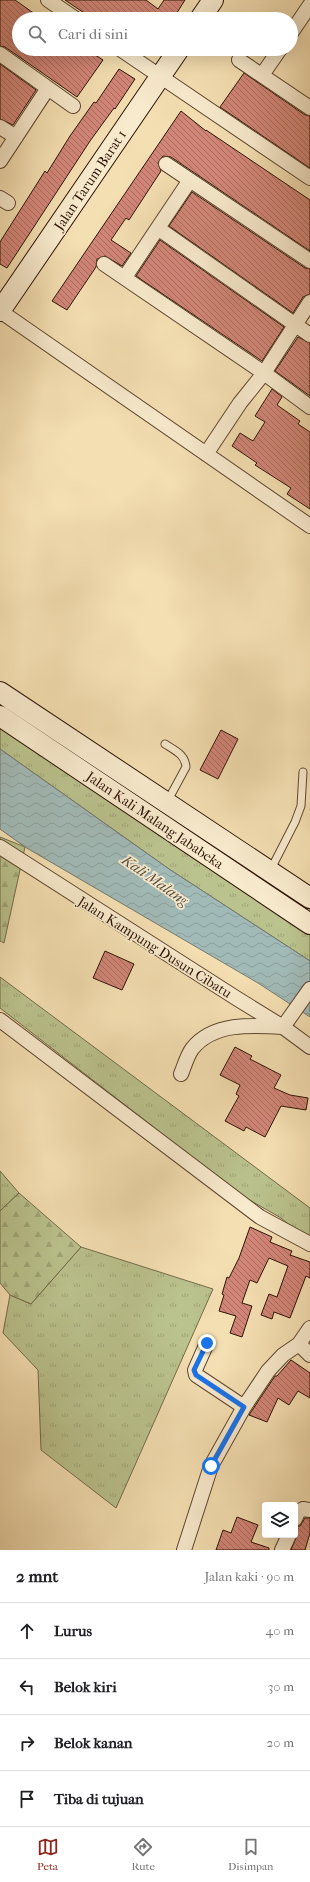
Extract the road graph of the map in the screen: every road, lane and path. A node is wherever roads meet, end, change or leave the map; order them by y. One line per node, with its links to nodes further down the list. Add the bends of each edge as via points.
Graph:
1 (48, 0): 4 (street)
2 (213, 0): 5 (main road)
3 (310, 5): 6 (street)
4 (66, 12)
5 (205, 12)
6 (298, 23)
7 (0, 54): 14 (street)
8 (130, 56): 13 (street)
9 (174, 56): 13 (main road, Jalan Tarum Barat 1)
10 (275, 56): 12 (street)
11 (239, 60): 12 (street)
12 (262, 75): 16 (street)
13 (160, 77): 21 (street); 28 (main road, Jalan Tarum Barat 1)
14 (48, 88): 15 (street); 18 (street)
15 (73, 106)
16 (310, 108)
17 (0, 127): 18 (street)
18 (16, 137): 19 (street)
19 (0, 161)
20 (166, 164): 22 (street)
21 (310, 178)
22 (190, 180): 23 (street); 24 (street)
23 (159, 229): 26 (street); 29 (street)
24 (310, 261)
25 (104, 264): 26 (street)
26 (125, 277): 31 (street)
27 (310, 302): 29 (street)
28 (0, 311): 33 (street)
29 (295, 324): 30 (street); 31 (street)
30 (310, 335)
31 (264, 373): 32 (street); 33 (street, via 240,403)
32 (310, 407)
33 (206, 454): 34 (street)
34 (310, 526)
35 (0, 692): 39 (main road, Jalan Kali Malang Jababeka)
36 (0, 716): 43 (main road, Jalan Kali Malang Jababeka)
37 (164, 744): 39 (lane, via 179,752 185,760 186,767)
38 (302, 772): 41 (lane, via 301,806)
39 (167, 803): 41 (main road, Jalan Kali Malang Jababeka)
40 (0, 847): 46 (street, Jalan Kampung Dusun Cibatu)
41 (270, 871): 42 (main road, Jalan Kali Malang Jababeka)
42 (310, 898)
43 (310, 924)
44 (310, 989): 46 (street)
45 (0, 1020): 49 (street, via 260,1217)
46 (284, 1027): 47 (street, Jalan Kampung Dusun Cibatu); 48 (street, via 250,1024 204,1037 191,1049)
47 (310, 1047)
48 (181, 1074)
49 (310, 1244)
50 (310, 1328): 52 (street)
51 (207, 1343): 54 (street, via 194,1370 196,1375)
52 (299, 1344): 53 (street); 54 (street, via 268,1371)
53 (310, 1355)
54 (244, 1407): 58 (street, via 208,1473)
55 (310, 1510): 56 (street, via 303,1509)
56 (298, 1512)
57 (287, 1538): 59 (street)
58 (184, 1550)
59 (282, 1550)

